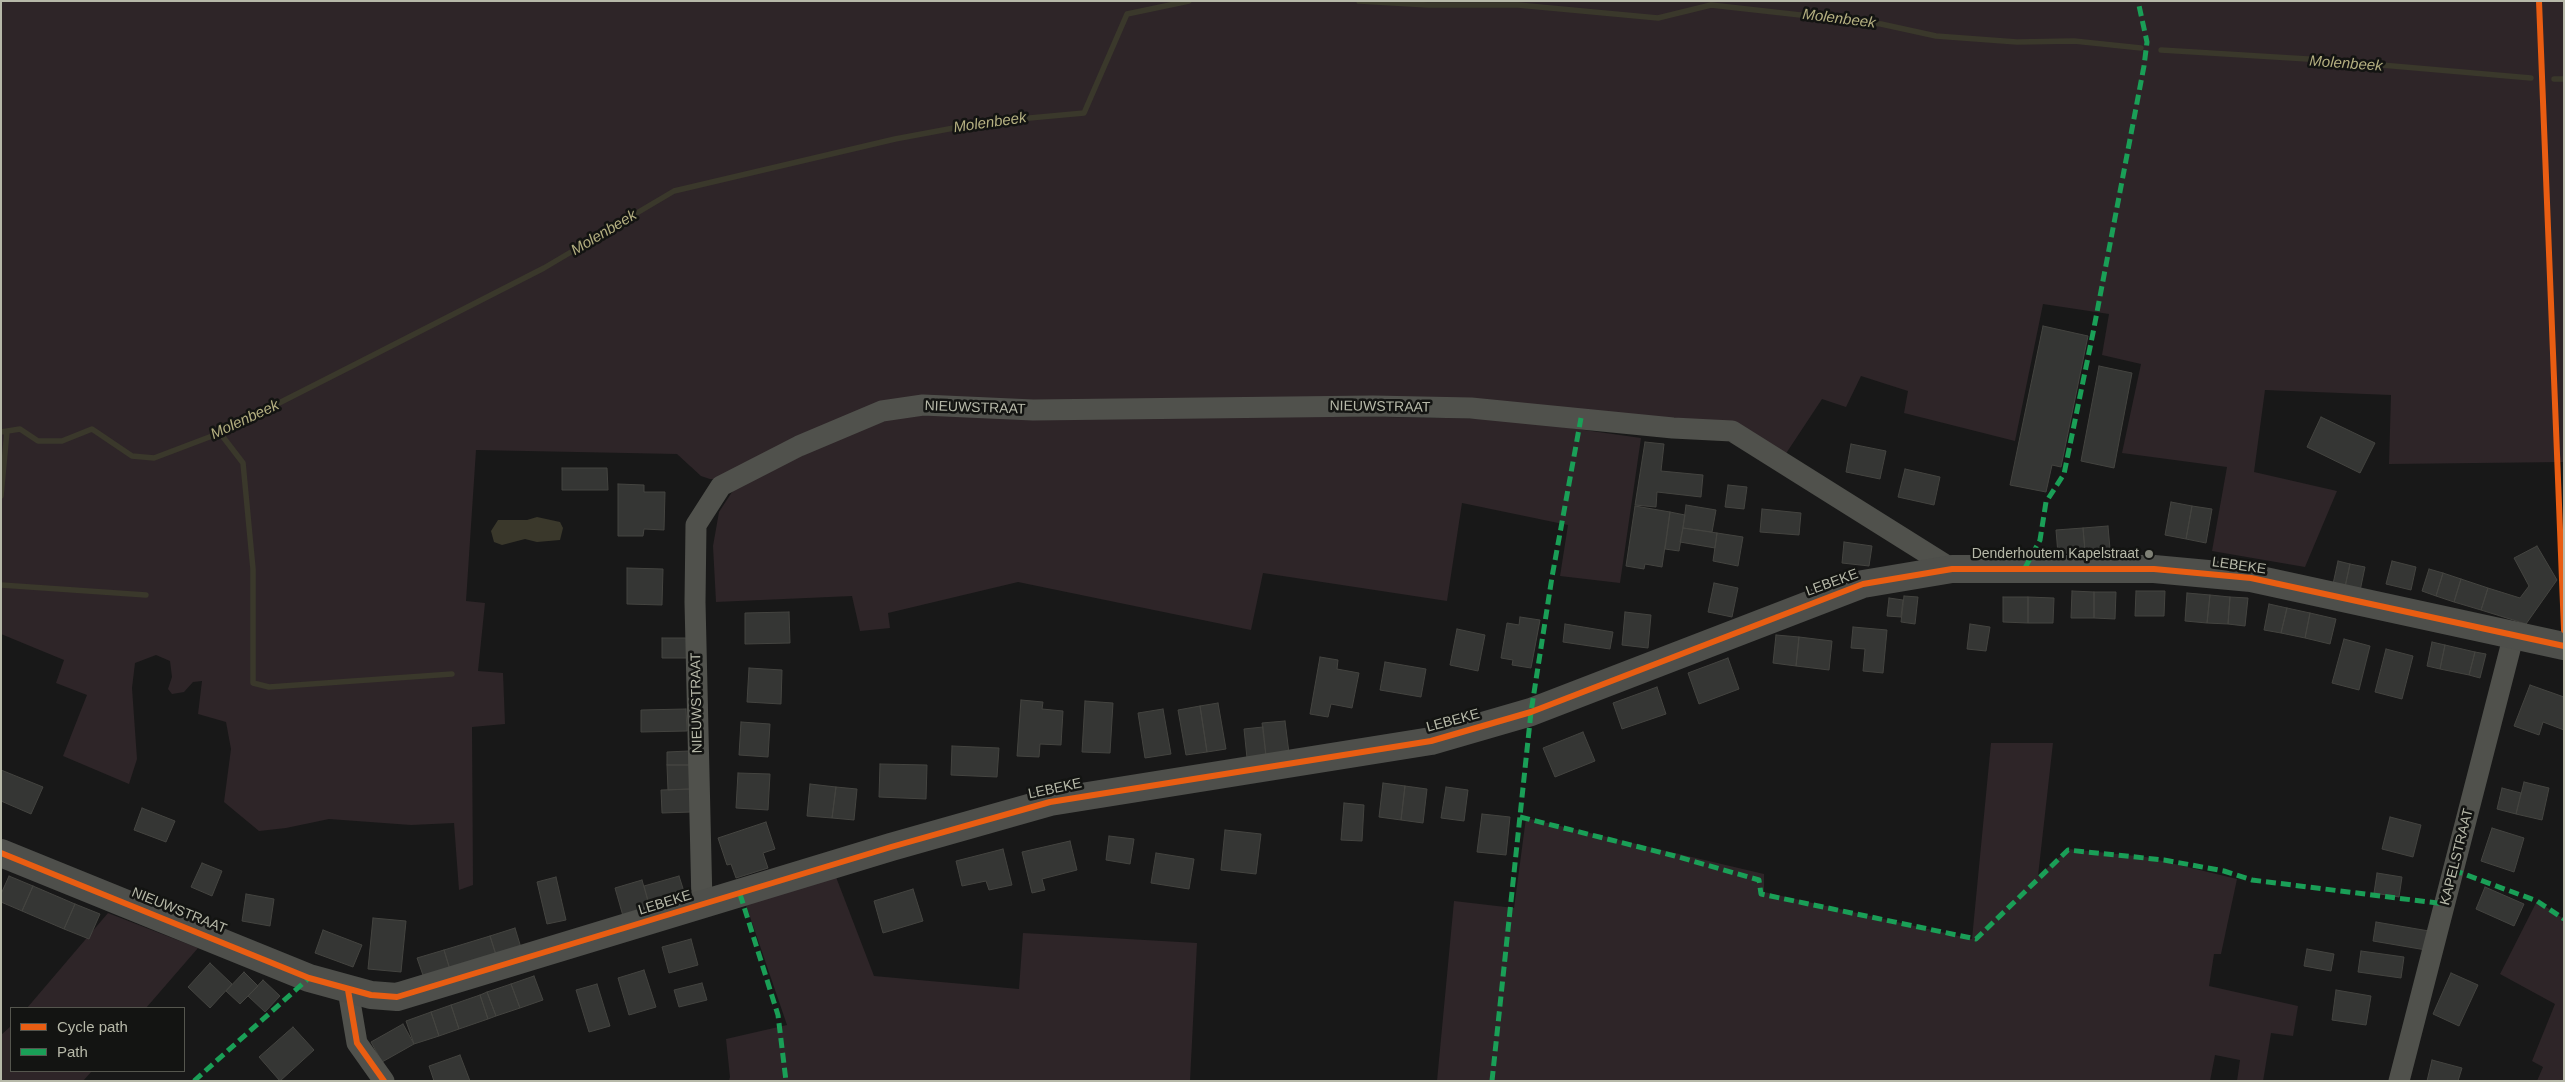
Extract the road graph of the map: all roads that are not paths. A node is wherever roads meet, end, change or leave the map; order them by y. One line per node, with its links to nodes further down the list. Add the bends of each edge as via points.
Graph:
1 (1952, 569): 2 (street, LEBEKE, via 2154,569 2251,578); 5 (street, LEBEKE, via 1863,584 1531,712 1431,741 1050,802); 5 (street, NIEUWSTRAAT, via 1732,431 1471,408 1033,410 923,405 882,410 798,446 721,486 696,525)
2 (2514, 634): 3 (street, LEBEKE); 8 (street, KAPELSTRAAT)
3 (2564, 646)
4 (1, 853): 6 (street, NIEUWSTRAAT, via 309,978)
5 (702, 904): 6 (street, LEBEKE, via 397,997)
6 (348, 990): 7 (street, via 357,1043)
7 (384, 1081)
8 (2399, 1081)

